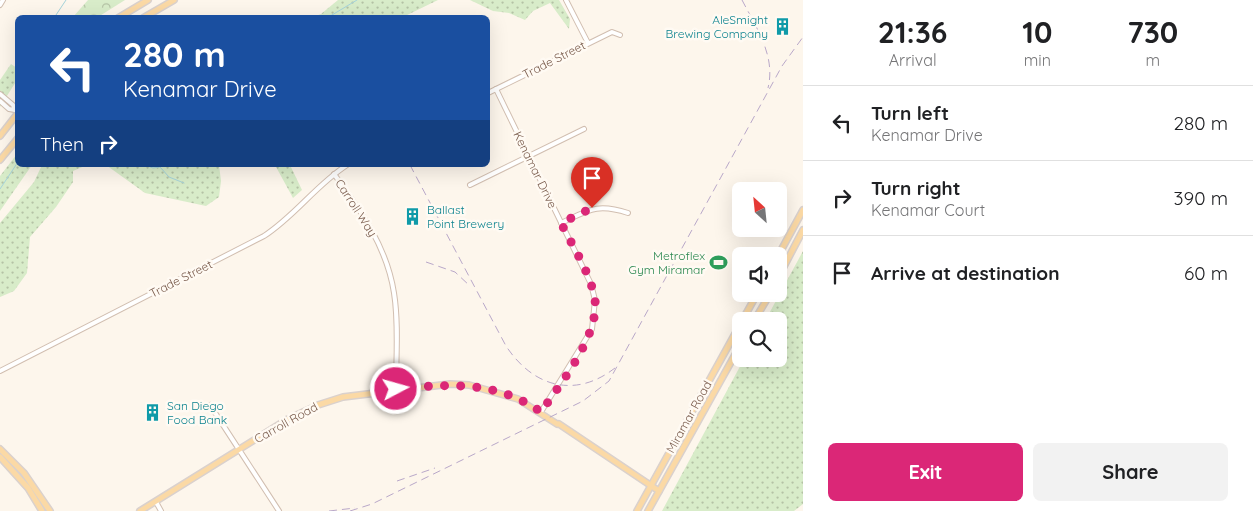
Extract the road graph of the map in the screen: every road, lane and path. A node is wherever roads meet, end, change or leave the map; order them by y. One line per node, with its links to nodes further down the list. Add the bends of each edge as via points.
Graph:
1 (3, 0): 5 (street)
2 (148, 0): 6 (main road)
3 (174, 0): 7 (main road)
4 (566, 0): 9 (street)
5 (0, 5)
6 (123, 15)
7 (148, 15)
8 (620, 35): 9 (street, Trade Street, via 612,32)
9 (588, 44): 10 (street, Trade Street)
10 (496, 89): 11 (street, Trade Street); 20 (street, Kenamar Drive)
11 (490, 92)
12 (0, 94): 14 (street)
13 (0, 101): 15 (street)
14 (15, 109)
15 (15, 111)
16 (15, 114): 18 (main road)
17 (584, 129): 20 (street)
18 (0, 136)
19 (15, 142): 21 (main road)
20 (528, 157): 24 (street); 27 (street, Kenamar Drive)
21 (0, 160)
22 (343, 167): 23 (street, Trade Street)
23 (334, 174): 33 (street, Trade Street, via 286,221 264,236); 34 (street, Carroll Way, via 365,217 389,270 396,311)
24 (470, 185)
25 (803, 210): 29 (main road)
26 (628, 213): 27 (street, via 592,208)
27 (561, 223): 36 (street, Kenamar Drive, via 591,284 595,315 586,341)
28 (803, 230): 30 (main road)
29 (783, 247)
30 (787, 261)
31 (732, 340): 40 (main road, Miramar Road)
32 (732, 360): 41 (main road, Miramar Road)
33 (0, 371)
34 (396, 389): 36 (main road, Carroll Road, via 469,385 506,394); 38 (main road, Carroll Road, via 363,393 318,405 288,419)
35 (210, 405): 38 (street)
36 (541, 412): 40 (main road, Carroll Road)
37 (0, 449): 44 (main road, via 24,473)
38 (238, 450): 42 (main road, Carroll Road); 47 (street)
39 (0, 457): 43 (main road, via 28,488)
40 (650, 486): 41 (main road, Carroll Road); 48 (main road, Miramar Road)
41 (659, 491): 49 (main road, Miramar Road)
42 (156, 502): 45 (main road, Carroll Road); 46 (street)
43 (42, 511)
44 (50, 511)
45 (140, 511)
46 (161, 511)
47 (279, 511)
48 (637, 511)
49 (648, 511)

